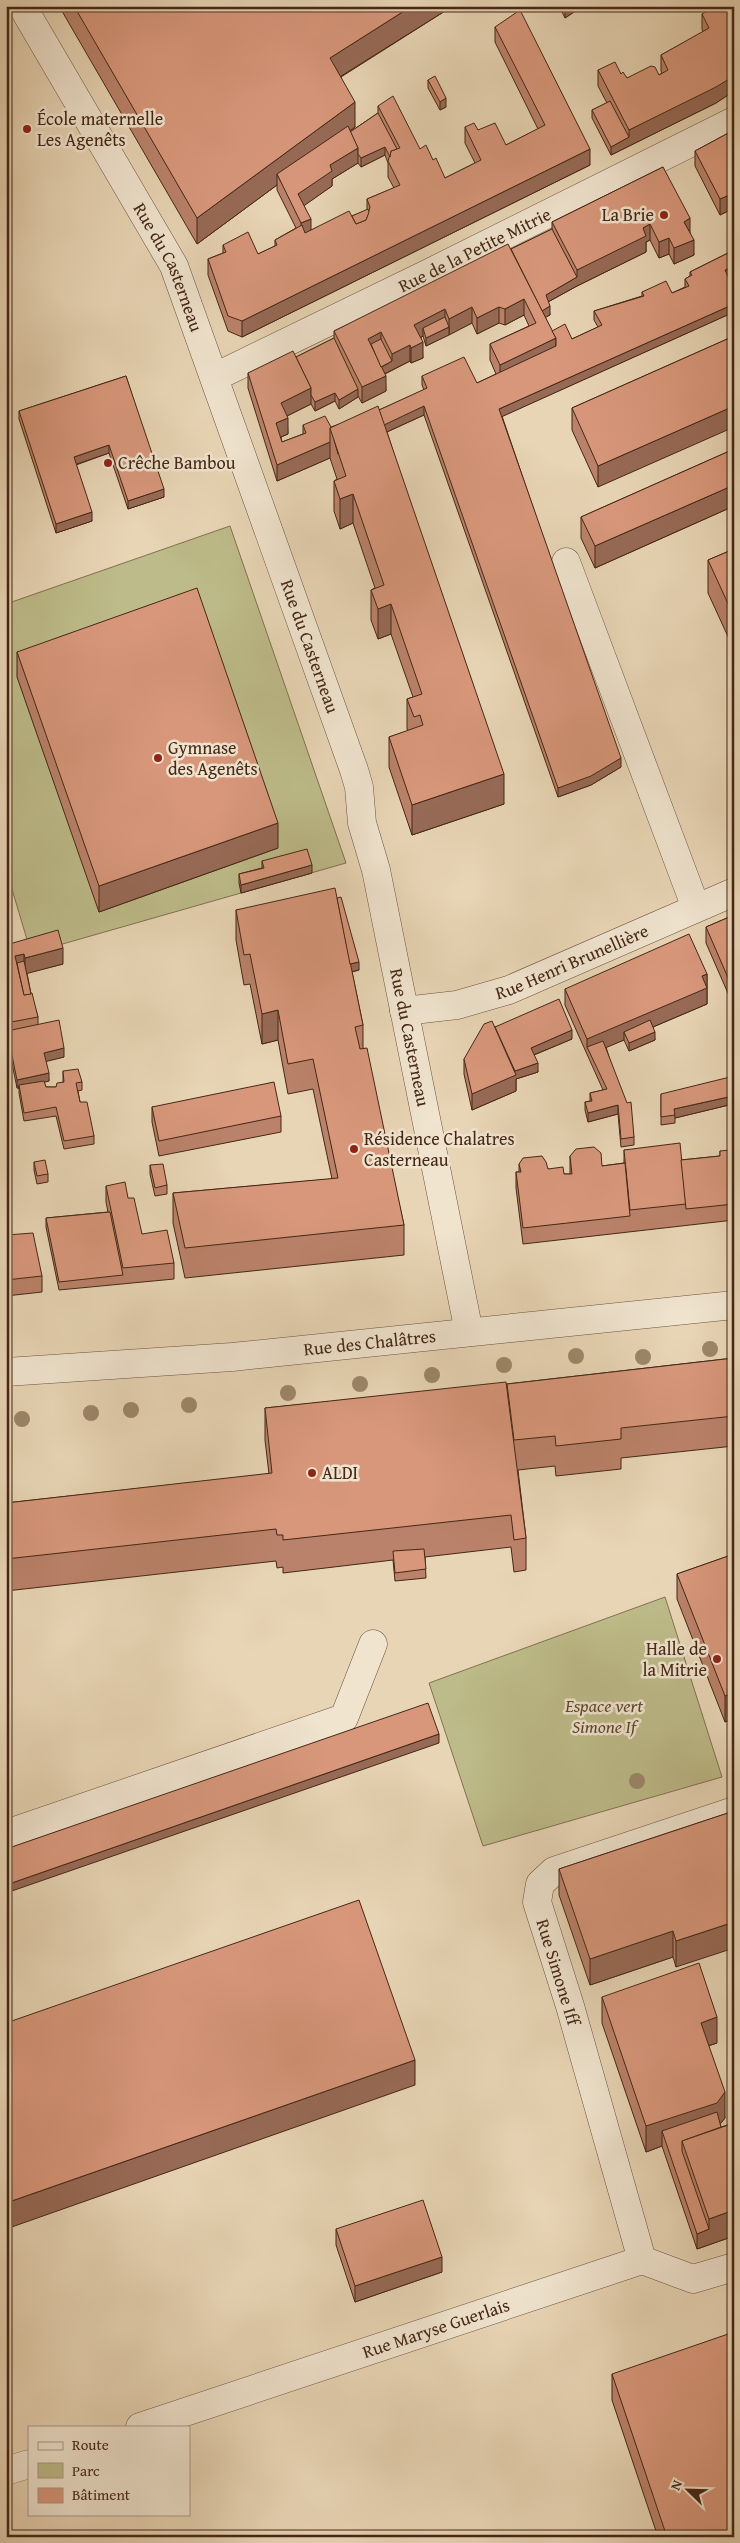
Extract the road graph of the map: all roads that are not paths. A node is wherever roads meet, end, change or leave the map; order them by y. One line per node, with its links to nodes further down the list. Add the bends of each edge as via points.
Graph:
1 (22, 6): 3 (street, Rue du Casterneau, via 174,266)
2 (734, 121): 3 (street, Rue de la Petite Mitrie)
3 (215, 377): 7 (street, Rue du Casterneau, via 359,787 362,823 376,870)
4 (566, 562): 6 (street)
5 (734, 892): 6 (street, Rue Henri Brunellière)
6 (696, 908): 7 (street, Rue Henri Brunellière, via 509,990 457,1005)
7 (404, 1011): 9 (street, Rue du Casterneau)
8 (734, 1304): 9 (street, Rue des Chalâtres)
9 (469, 1332): 10 (street, Rue des Chalâtres, via 232,1358)
10 (6, 1372)
11 (373, 1644): 13 (street, via 344,1718)
12 (734, 1811): 14 (street, Rue Simone Iff, via 554,1871 540,1884 537,1902)
13 (6, 1834)
14 (642, 2260): 15 (street, via 693,2279); 16 (street, Rue Maryse Guerlais)
15 (734, 2267)
16 (143, 2426)
17 (28, 2464): 18 (street)
18 (6, 2471)

